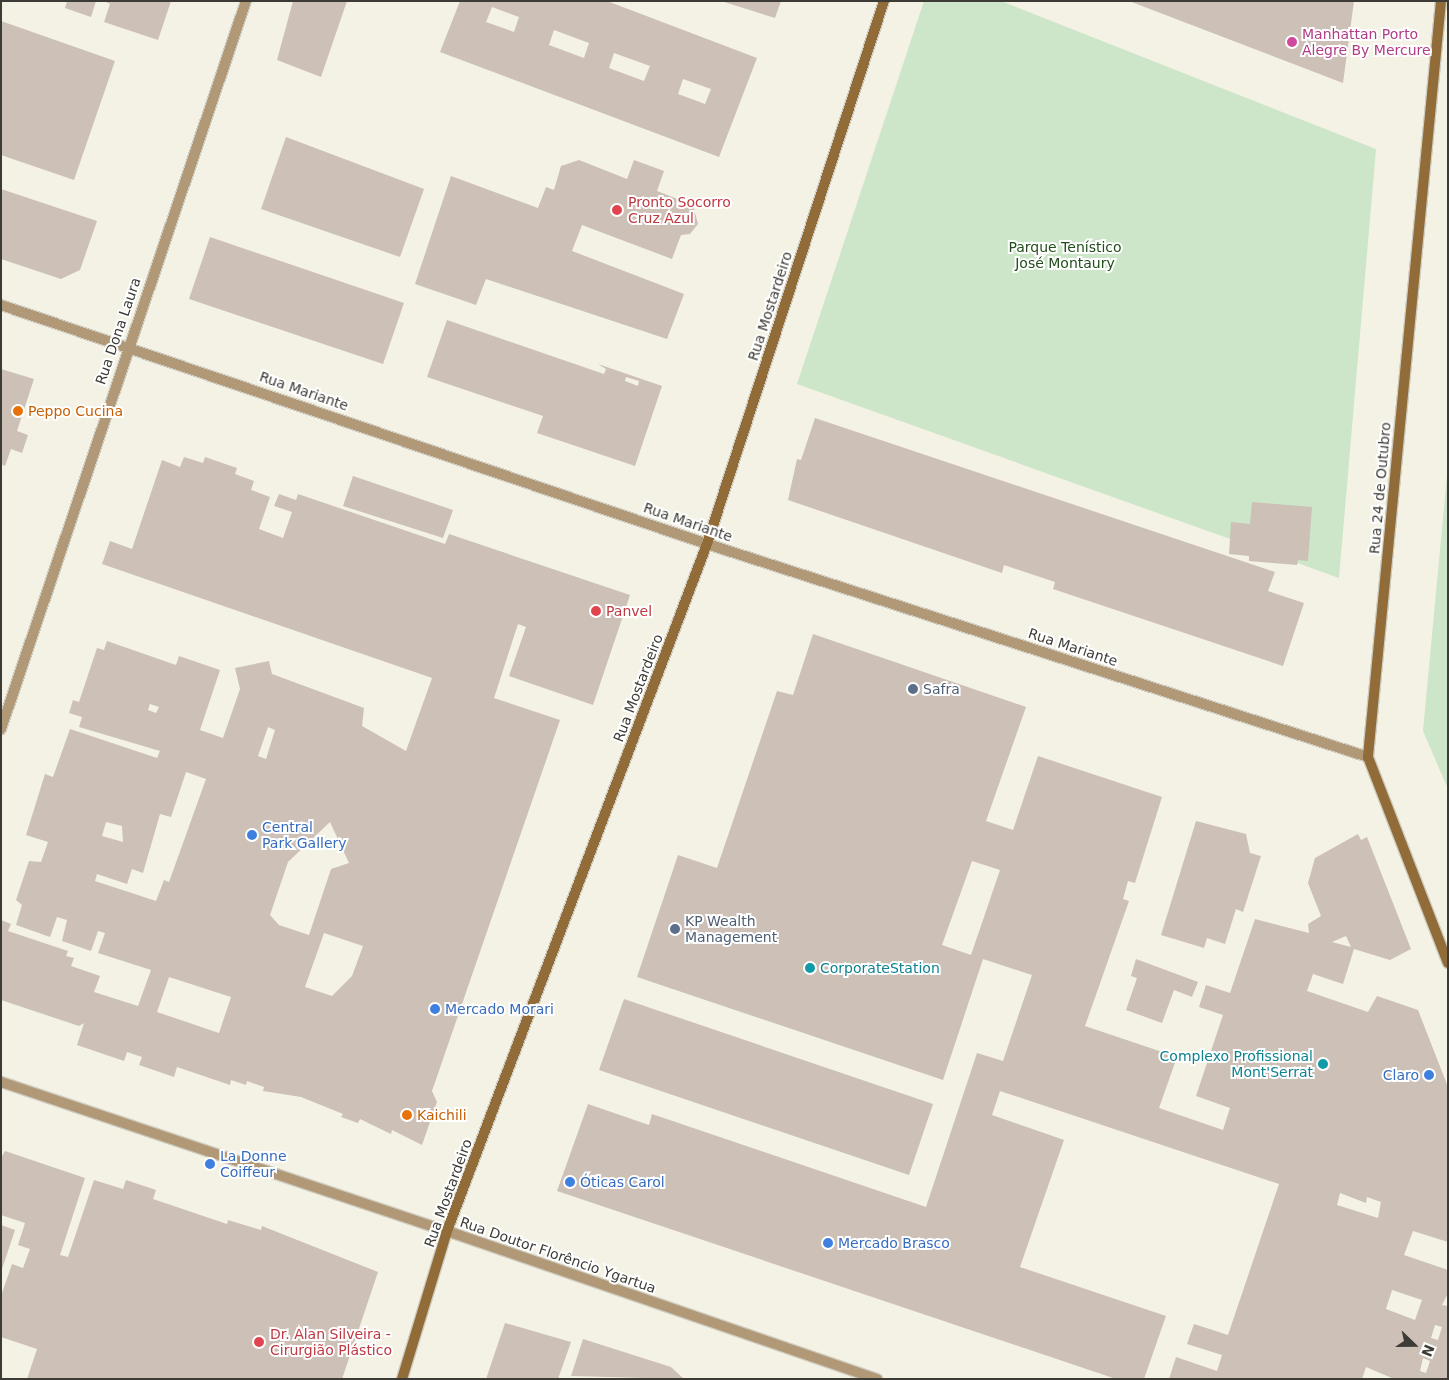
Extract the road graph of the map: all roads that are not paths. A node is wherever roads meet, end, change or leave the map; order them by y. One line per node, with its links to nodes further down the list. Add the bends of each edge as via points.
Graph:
1 (246, 1): 5 (street, Rua Dona Laura)
2 (884, 1): 6 (main road, Rua Mostardeiro)
3 (1440, 1): 8 (main road, Rua 24 de Outubro)
4 (1, 305): 5 (street, Rua Mariante)
5 (128, 346): 6 (street, Rua Mariante); 7 (street, Rua Dona Laura)
6 (707, 544): 8 (street, Rua Mariante); 11 (main road, Rua Mostardeiro)
7 (1, 729)
8 (1368, 757): 9 (main road, Rua 24 de Outubro)
9 (1446, 956)
10 (1, 1082): 11 (street, Rua Doutor Florêncio Ygartua)
11 (447, 1231): 12 (main road, Rua Mostardeiro); 13 (street, Rua Doutor Florêncio Ygartua)
12 (402, 1379)
13 (877, 1379)

